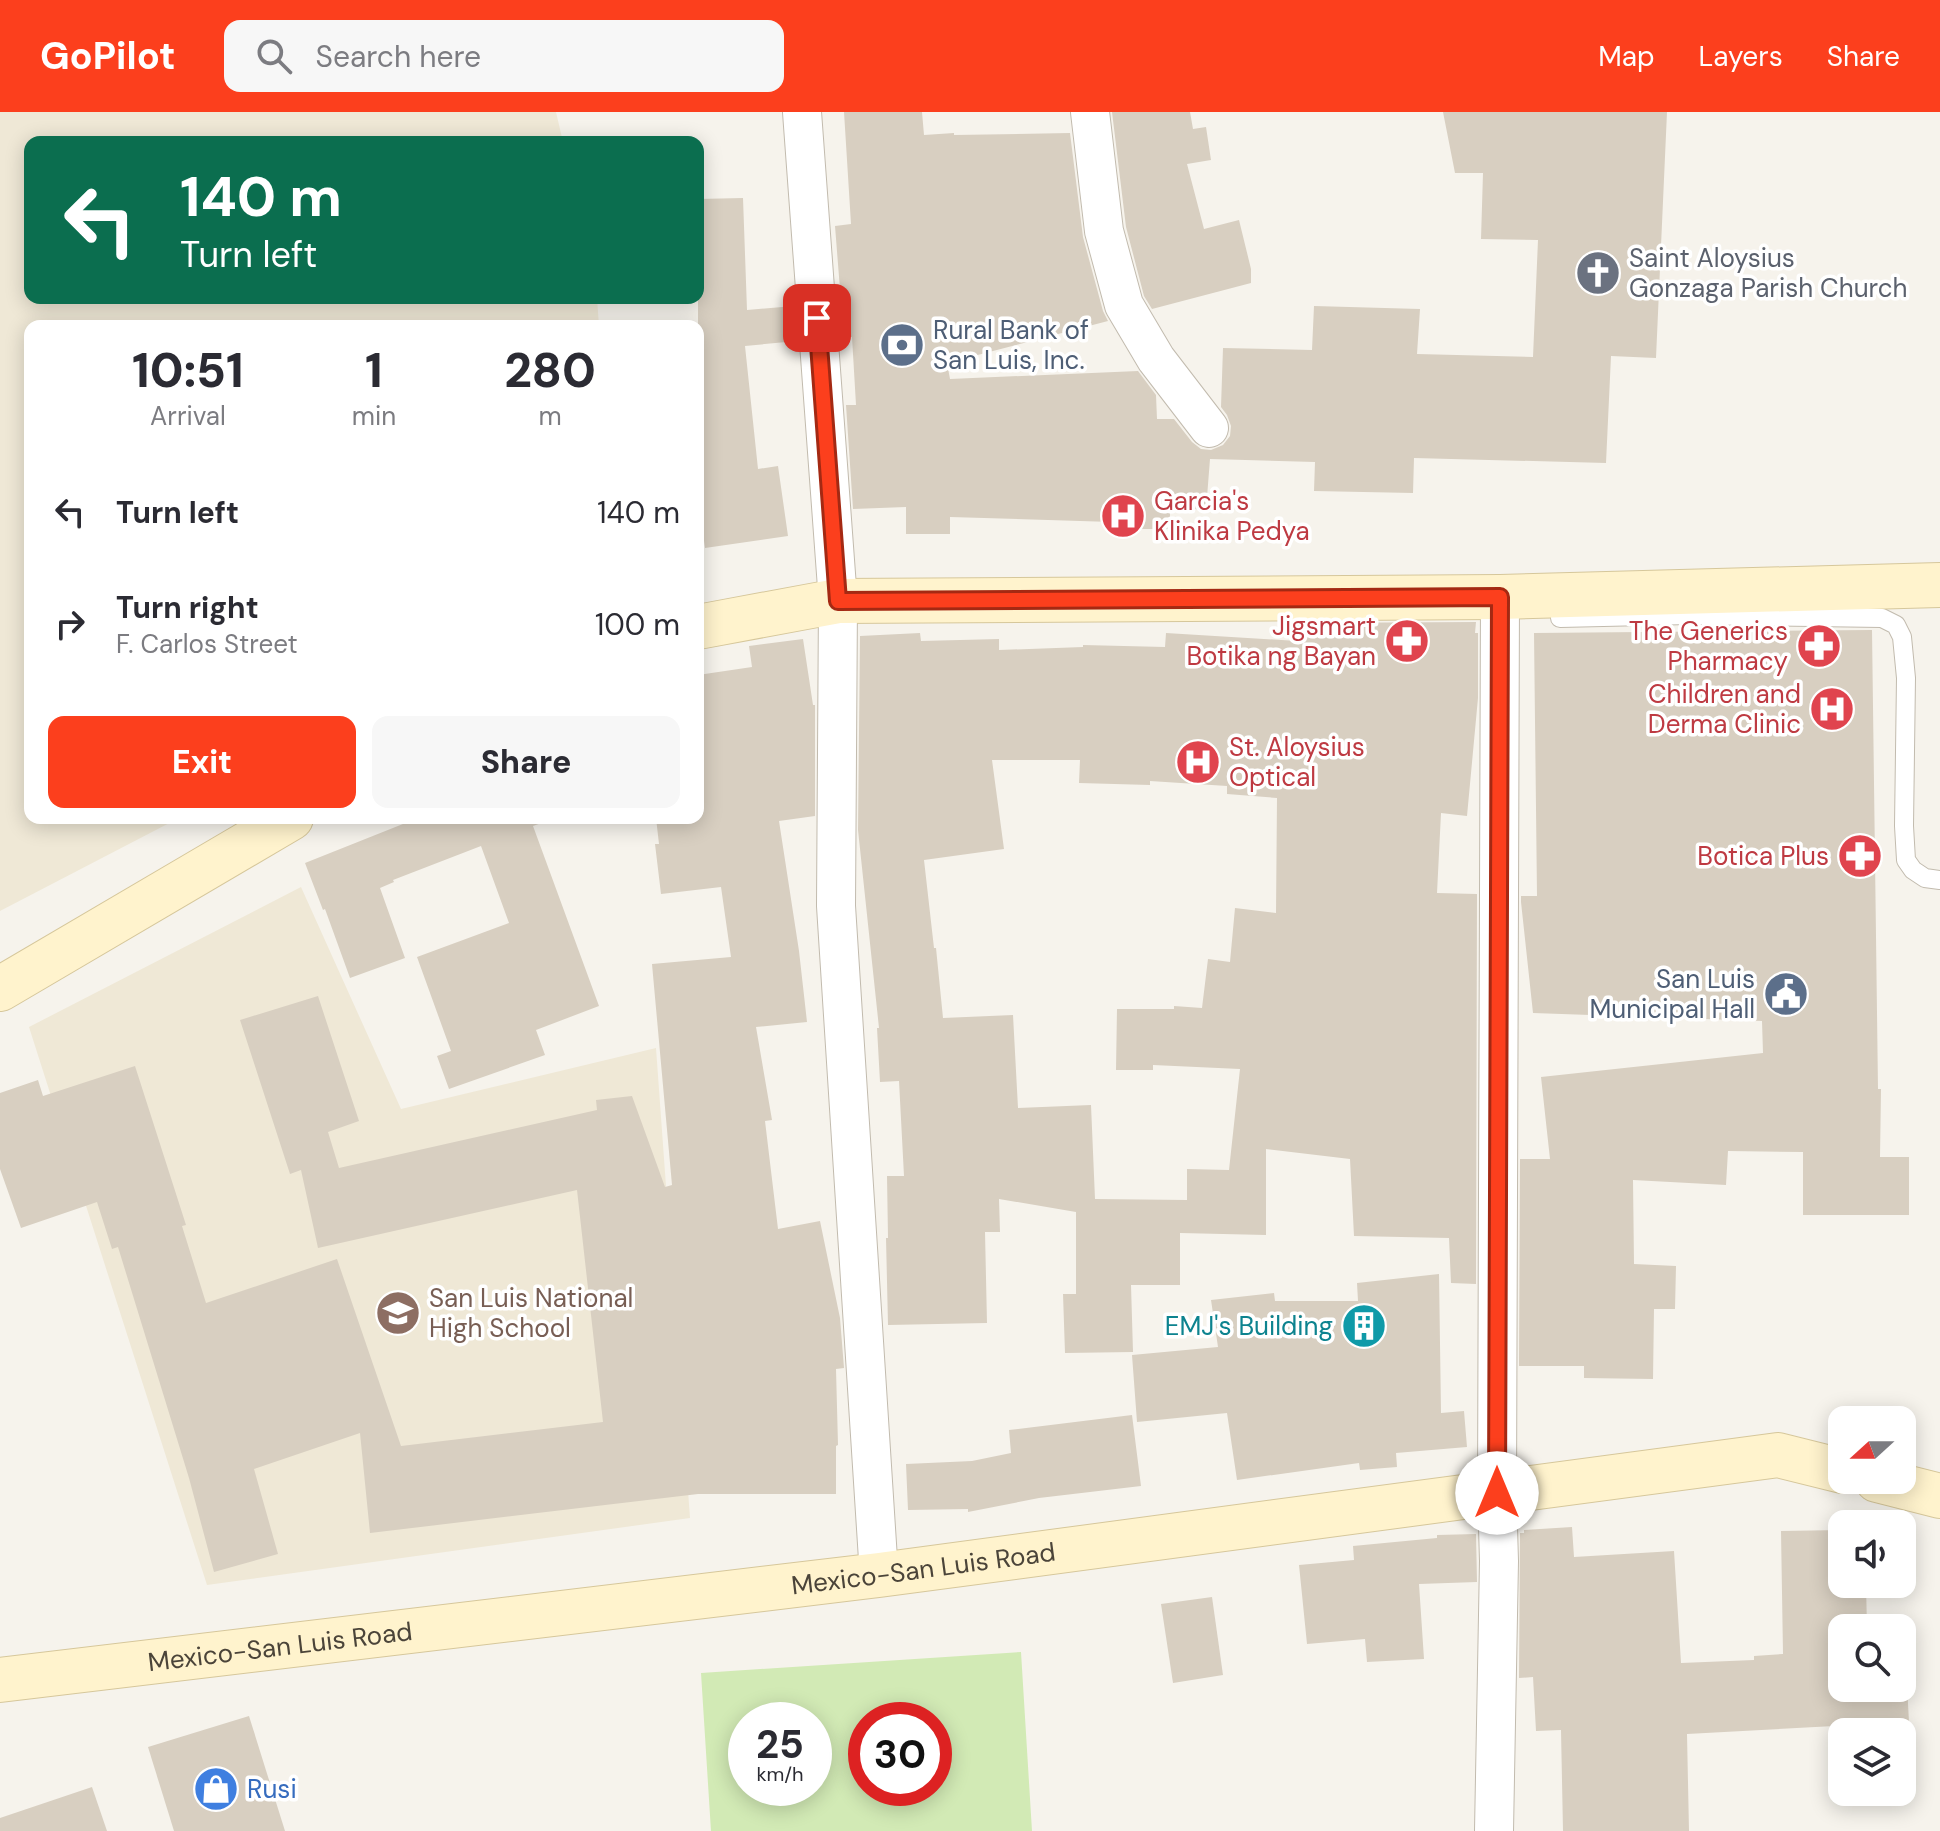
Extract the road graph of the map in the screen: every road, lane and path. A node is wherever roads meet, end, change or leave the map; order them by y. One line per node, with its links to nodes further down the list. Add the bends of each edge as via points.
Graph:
1 (802, 112): 6 (street)
2 (1090, 112): 3 (street, via 1104,231 1124,305 1156,359)
3 (1209, 428)
4 (1940, 585): 7 (main road)
5 (1500, 597): 6 (main road); 8 (main road); 16 (street)
6 (838, 601): 10 (main road); 18 (street, via 836,906)
7 (1839, 602): 8 (main road); 12 (lane, via 1896,625 1902,637 1906,860 1925,878)
8 (1689, 603): 9 (lane)
9 (1560, 618)
10 (704, 626)
11 (281, 824): 13 (main road)
12 (1940, 880)
13 (0, 989)
14 (1828, 1468): 16 (main road, Mexico-San Luis Road, via 1778,1455)
15 (1916, 1490): 17 (main road)
16 (1497, 1493): 18 (main road, Mexico-San Luis Road); 20 (street)
17 (1940, 1496)
18 (879, 1575): 19 (main road, Mexico-San Luis Road)
19 (0, 1680)
20 (1494, 1831)

